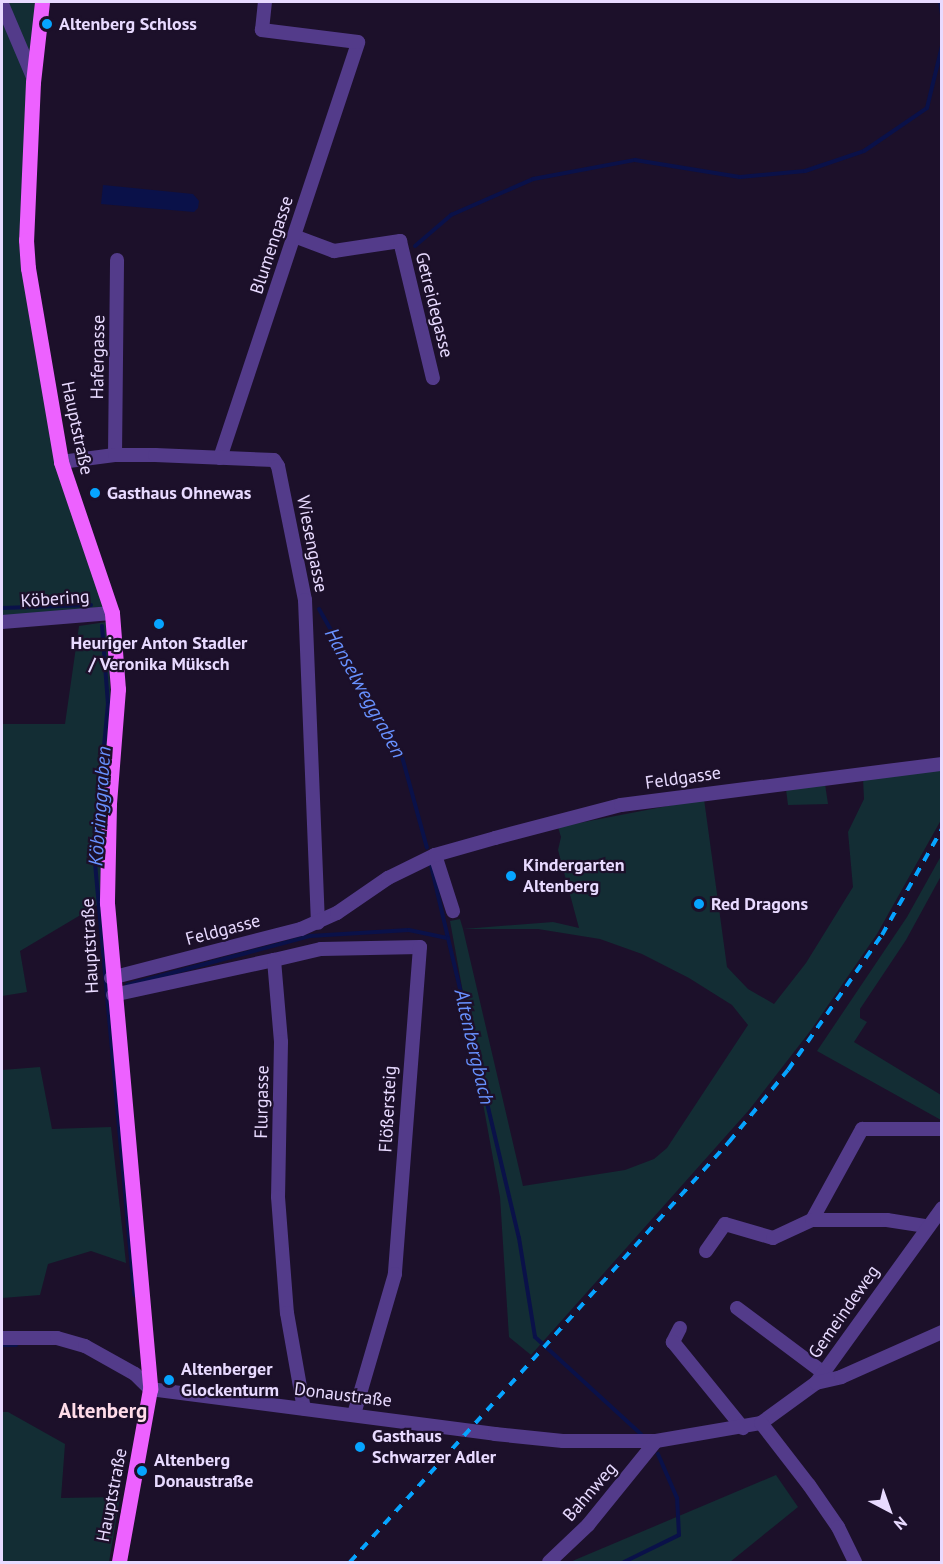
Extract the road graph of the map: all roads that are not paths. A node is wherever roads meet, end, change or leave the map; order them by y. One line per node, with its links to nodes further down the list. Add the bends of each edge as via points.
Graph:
1 (42, 2): 4 (main road, Hauptstraße)
2 (265, 2): 5 (street, Blumengasse, via 262,30 358,42)
3 (2, 4): 4 (street)
4 (33, 79): 10 (main road, Hauptstraße, via 26,240)
5 (294, 236): 7 (street, Getreidegasse, via 334,251 400,241); 9 (street, Blumengasse)
6 (117, 260): 8 (street, Hafergasse)
7 (433, 378)
8 (115, 455): 9 (street, Wiesengasse); 10 (street, Wiesengasse)
9 (220, 458): 16 (street, Wiesengasse, via 274,460 278,465 305,600)
10 (61, 462): 11 (main road, Hauptstraße)
11 (112, 613): 12 (street, Köbering); 18 (main road, Hauptstraße, via 118,689 106,872)
12 (2, 622)
13 (942, 764): 14 (street, Feldgasse, via 621,806)
14 (435, 855): 15 (street); 16 (street, Feldgasse, via 388,878)
15 (453, 911)
16 (318, 922): 18 (street, Feldgasse)
17 (274, 960): 19 (street); 31 (street, Flurgasse, via 281,1042 278,1197 287,1313); 32 (street, Flößersteig, via 321,949 420,947 395,1274)
18 (111, 978): 19 (main road, Hauptstraße)
19 (113, 995): 30 (main road, Hauptstraße)
20 (942, 1129): 22 (street, via 862,1129)
21 (942, 1208): 23 (street, Gemeindeweg)
22 (812, 1220): 23 (street); 24 (street, via 772,1238 724,1224)
23 (925, 1226): 29 (street, Gemeindeweg)
24 (706, 1251)
25 (737, 1308): 29 (street)
26 (680, 1328): 34 (street, via 673,1342)
27 (942, 1332): 29 (street, via 841,1377)
28 (2, 1338): 30 (street, via 57,1338 86,1346 135,1374)
29 (820, 1378): 33 (street, Gemeindeweg)
30 (150, 1389): 31 (street, Donaustraße); 36 (main road, Hauptstraße)
31 (304, 1409): 32 (street, Donaustraße)
32 (354, 1414): 35 (street, Donaustraße, via 563,1441)
33 (761, 1423): 34 (street, Donaustraße); 38 (street, via 832,1519)
34 (743, 1428): 35 (street, Donaustraße)
35 (656, 1441): 37 (street, Bahnweg, via 588,1525)
36 (119, 1563)
37 (549, 1563)
38 (855, 1563)

